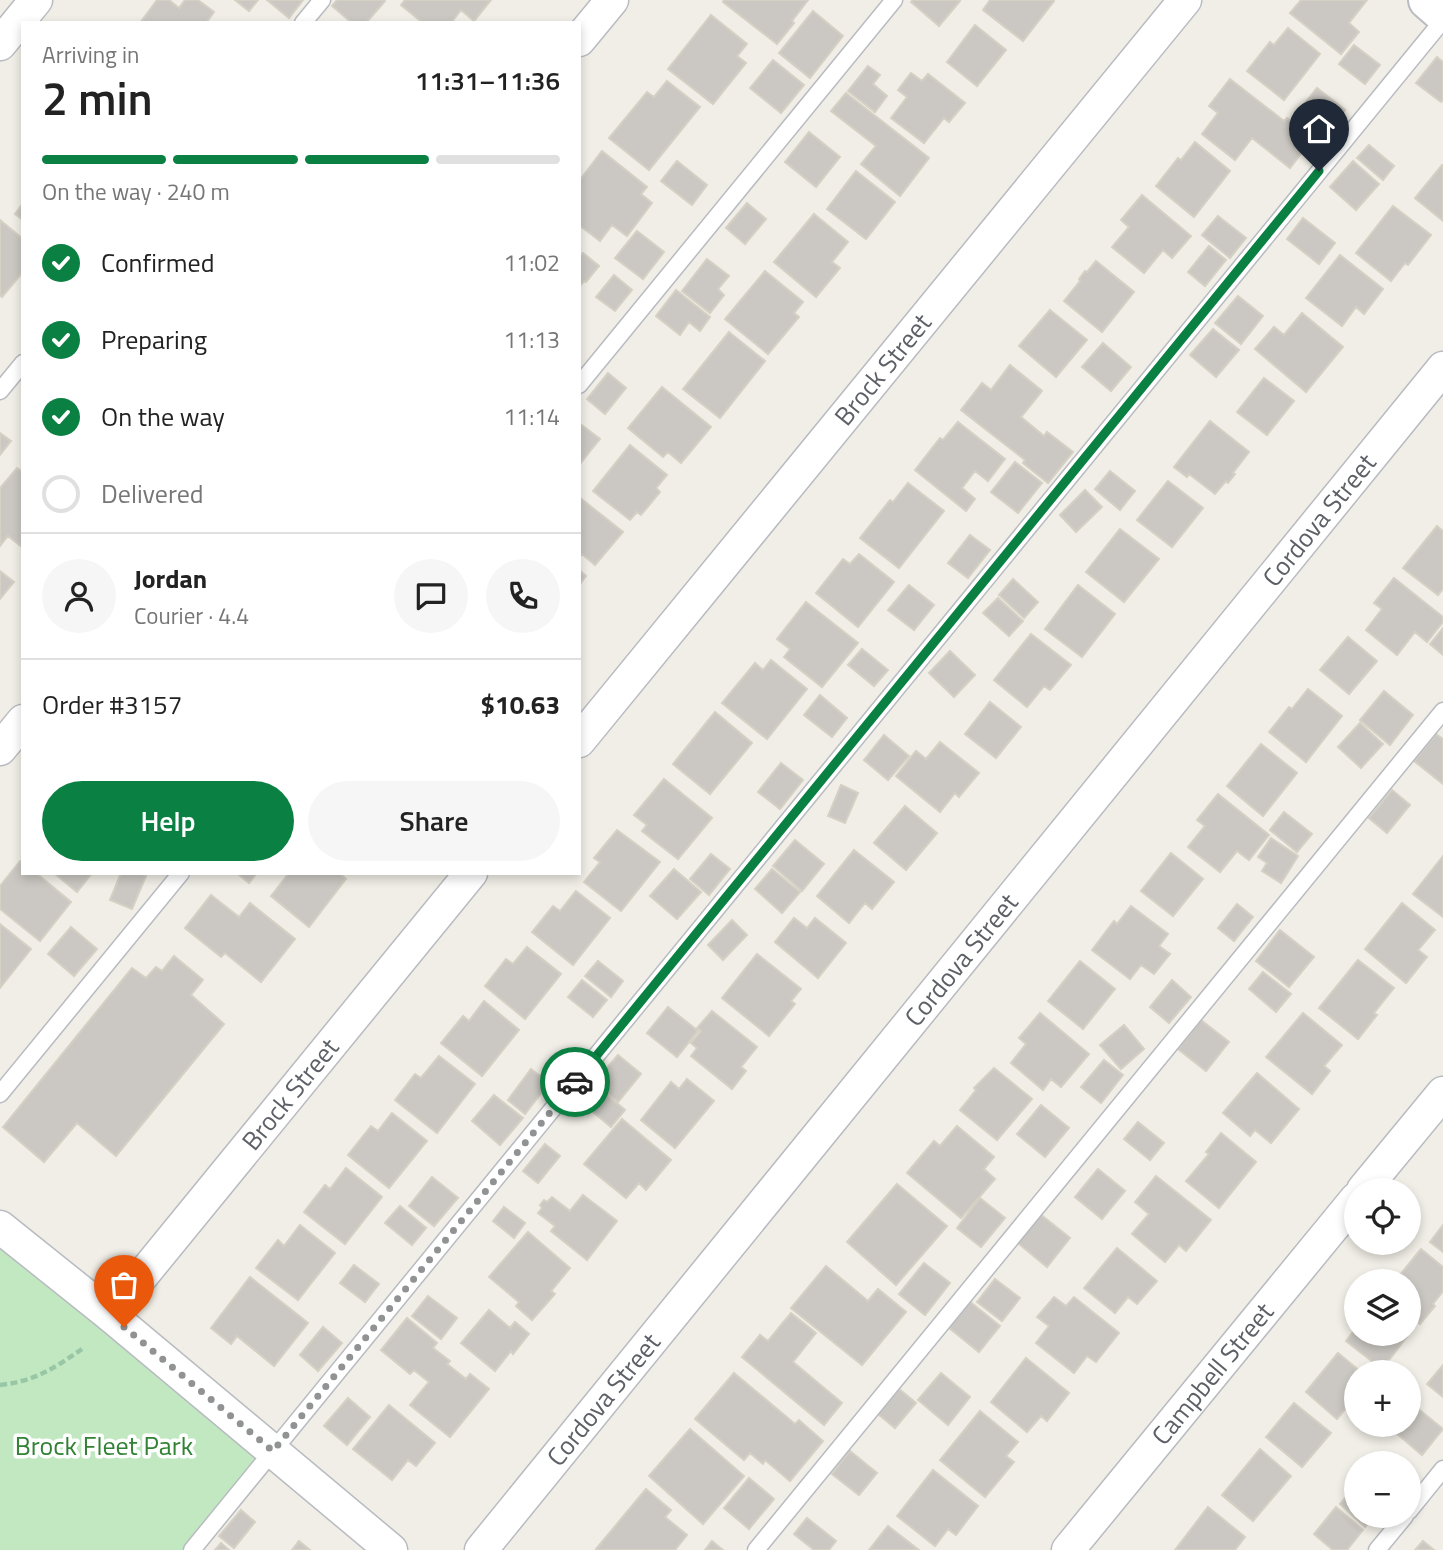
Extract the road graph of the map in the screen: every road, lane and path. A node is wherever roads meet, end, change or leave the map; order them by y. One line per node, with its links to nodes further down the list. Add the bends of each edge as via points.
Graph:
1 (36, 0): 11 (street)
2 (322, 0): 9 (lane)
3 (612, 0): 10 (street)
4 (894, 0): 14 (lane)
5 (1185, 0): 18 (street, Brock Street)
6 (1428, 0): 7 (main road)
7 (1443, 13)
8 (1443, 20): 30 (lane)
9 (305, 21)
10 (581, 38)
11 (0, 44)
12 (21, 365): 15 (lane)
13 (1443, 368): 36 (street, Cordova Street)
14 (581, 383)
15 (0, 391)
16 (1443, 711): 37 (lane)
17 (21, 723): 19 (street)
18 (581, 739)
19 (0, 749)
20 (179, 875): 23 (lane)
21 (469, 875): 27 (street, Brock Street)
22 (1443, 1093): 24 (street)
23 (0, 1094)
24 (1373, 1178)
25 (1344, 1214): 38 (street, Campbell Street)
26 (0, 1227): 27 (street)
27 (110, 1315): 30 (street)
28 (82, 1349): 29 (path, via 44,1374)
29 (0, 1385)
30 (273, 1451): 34 (lane); 35 (street)
31 (1443, 1469): 32 (lane)
32 (1421, 1496)
33 (1395, 1528): 39 (lane)
34 (192, 1550)
35 (391, 1550)
36 (481, 1550)
37 (755, 1550)
38 (1068, 1550)
39 (1377, 1550)

